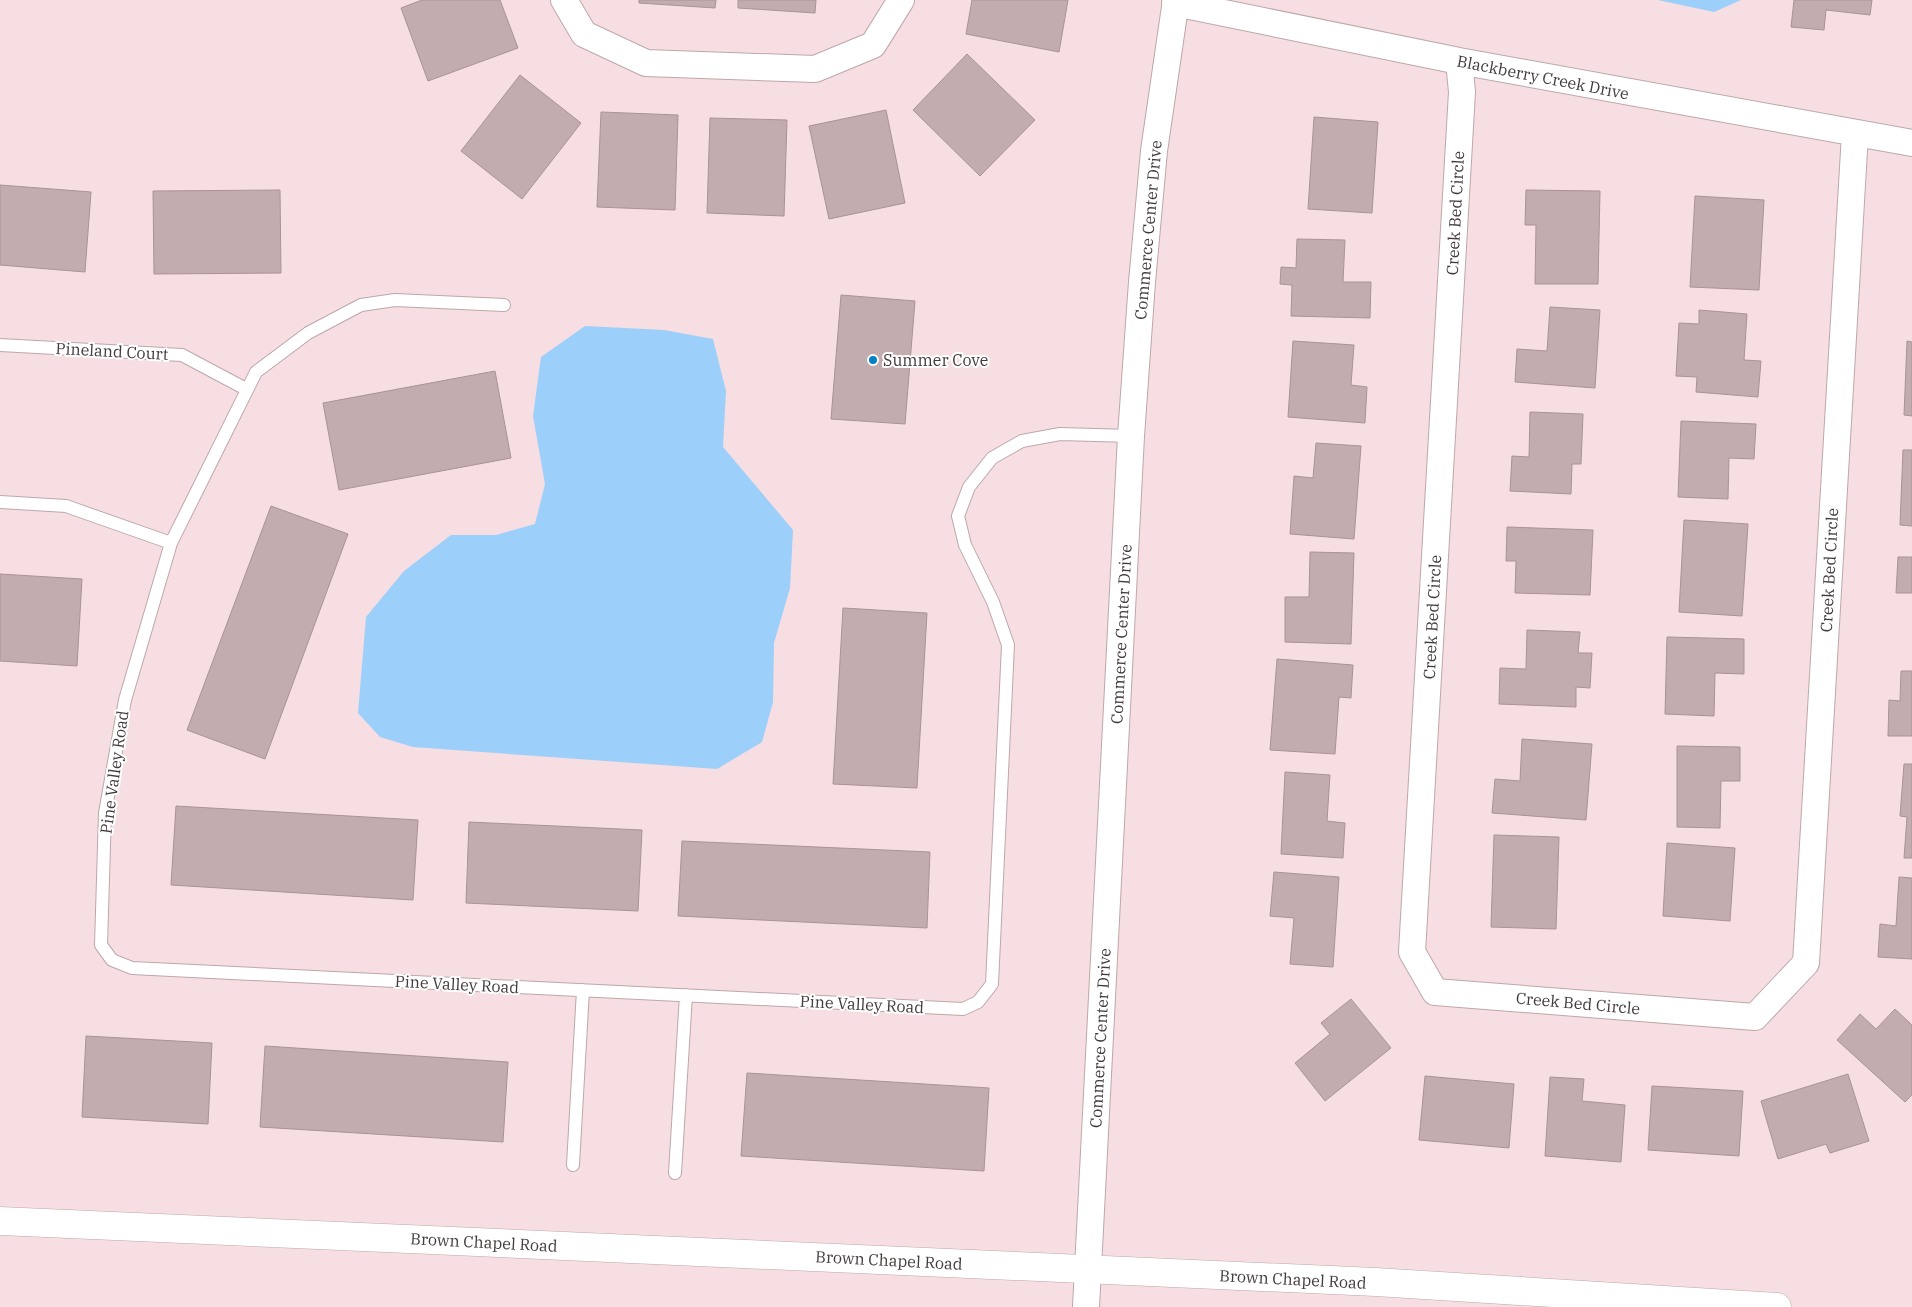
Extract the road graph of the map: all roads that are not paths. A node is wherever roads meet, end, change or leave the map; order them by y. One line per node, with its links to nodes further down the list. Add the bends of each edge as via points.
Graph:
1 (564, 0): 2 (street, via 584,34 646,63 815,68 873,45)
2 (901, 0)
3 (1176, 2): 4 (street, Blackberry Creek Drive); 10 (street, Commerce Center Drive, via 1154,151)
4 (1459, 61): 5 (street, Blackberry Creek Drive); 5 (street, Creek Bed Circle, via 1462,102 1412,952 1435,992 1755,1018 1806,963)
5 (1855, 134): 6 (street, Blackberry Creek Drive)
6 (1912, 143)
7 (504, 305): 9 (lane, Pine Valley Road, via 395,300 361,305 308,333 256,372)
8 (0, 345): 9 (lane, Pineland Court, via 182,355)
9 (246, 390): 12 (lane, Pine Valley Road)
10 (1131, 436): 14 (lane, Pine Valley Road, via 1060,434 1022,441 992,458 969,487 958,516 965,545 993,602 1008,645 992,984 978,1002 963,1009); 18 (street, Commerce Center Drive)
11 (0, 502): 12 (lane, via 66,506)
12 (171, 543): 13 (lane, Pine Valley Road, via 125,700 105,813 100,945 112,960 132,968)
13 (584, 990): 14 (lane, Pine Valley Road); 15 (lane)
14 (686, 995): 16 (lane)
15 (573, 1165)
16 (675, 1173)
17 (0, 1221): 18 (street, Brown Chapel Road)
18 (1088, 1269): 19 (street, Commerce Center Drive); 20 (street, Brown Chapel Road, via 1376,1282)
19 (1086, 1307)
20 (1777, 1307)

